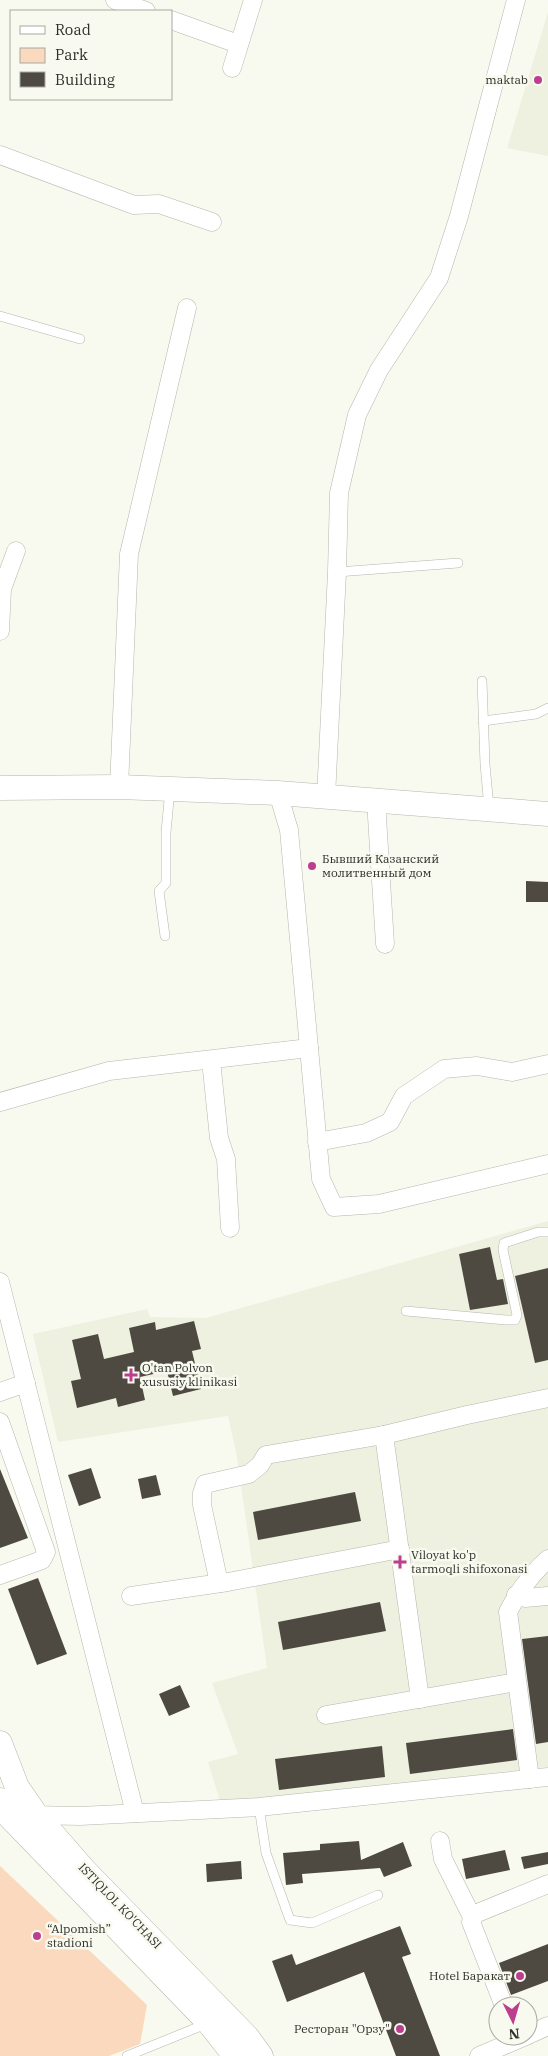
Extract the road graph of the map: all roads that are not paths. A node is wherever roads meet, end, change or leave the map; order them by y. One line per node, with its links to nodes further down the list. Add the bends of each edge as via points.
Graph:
1 (115, 0): 4 (street)
2 (253, 0): 6 (street)
3 (516, 0): 15 (street, via 459,216 439,278 379,370 357,415 339,494)
4 (143, 10)
5 (172, 20): 6 (street)
6 (238, 44): 7 (street)
7 (232, 68)
8 (0, 155): 9 (street, via 134,205 159,204)
9 (212, 222)
10 (187, 308): 22 (street, via 129,554)
11 (0, 316): 12 (lane)
12 (80, 339)
13 (16, 551): 16 (street)
14 (458, 563): 15 (lane)
15 (337, 572): 25 (street)
16 (1, 589): 17 (street)
17 (0, 631)
18 (482, 681): 20 (lane)
19 (548, 708): 20 (lane, via 536,714)
20 (483, 721): 27 (lane)
21 (0, 788): 22 (main road)
22 (119, 788): 23 (main road)
23 (170, 789): 24 (main road); 29 (lane, via 166,884 160,891)
24 (278, 793): 25 (main road); 31 (street, via 288,830)
25 (326, 797): 26 (main road)
26 (376, 801): 27 (main road); 30 (street)
27 (489, 810): 28 (main road)
28 (548, 814)
29 (164, 936)
30 (385, 944)
31 (309, 1048): 32 (street); 35 (street)
32 (211, 1060): 34 (street, via 109,1071); 37 (street, via 219,1138 226,1159)
33 (548, 1064): 35 (street, via 512,1072 477,1066 444,1069 404,1096 390,1122 366,1133)
34 (0, 1102)
35 (317, 1142): 36 (street, via 321,1179 334,1207 378,1204)
36 (548, 1164)
37 (230, 1228)
38 (548, 1232): 40 (lane, via 504,1243 518,1315 515,1320)
39 (0, 1282): 41 (street)
40 (406, 1312)
41 (26, 1383): 42 (street); 61 (street)
42 (0, 1392)
43 (548, 1398): 45 (street)
44 (0, 1422): 48 (street, via 46,1552 42,1560)
45 (384, 1436): 46 (street); 49 (street, via 266,1455 249,1474 205,1484 202,1505)
46 (400, 1549): 49 (street); 54 (street)
47 (548, 1559): 51 (street)
48 (0, 1575)
49 (219, 1583): 50 (street)
50 (131, 1596)
51 (516, 1596): 52 (street); 53 (street, via 508,1612)
52 (548, 1596)
53 (516, 1682): 54 (street); 58 (street)
54 (420, 1699): 55 (street)
55 (326, 1715)
56 (0, 1743): 62 (main road, ISTIQLOL KO'CHASI, via 18,1787)
57 (548, 1777): 58 (street)
58 (530, 1779): 59 (street)
59 (259, 1807): 61 (street); 65 (lane, via 266,1853 290,1920 312,1923)
60 (2, 1809): 62 (street); 68 (main road, ISTIQLOL KO'CHASI)
61 (135, 1813): 62 (street)
62 (37, 1816): 72 (main road, ISTIQLOL KO'CHASI, via 85,1871 247,2037)
63 (440, 1841): 66 (street, via 443,1860)
64 (548, 1884): 66 (street)
65 (378, 1895)
66 (472, 1917): 67 (street, via 471,1922)
67 (500, 1996)
68 (209, 2023): 70 (lane); 71 (main road, ISTIQLOL KO'CHASI)
69 (502, 2046): 73 (street)
70 (127, 2056)
71 (236, 2056)
72 (260, 2056)
73 (479, 2056)

